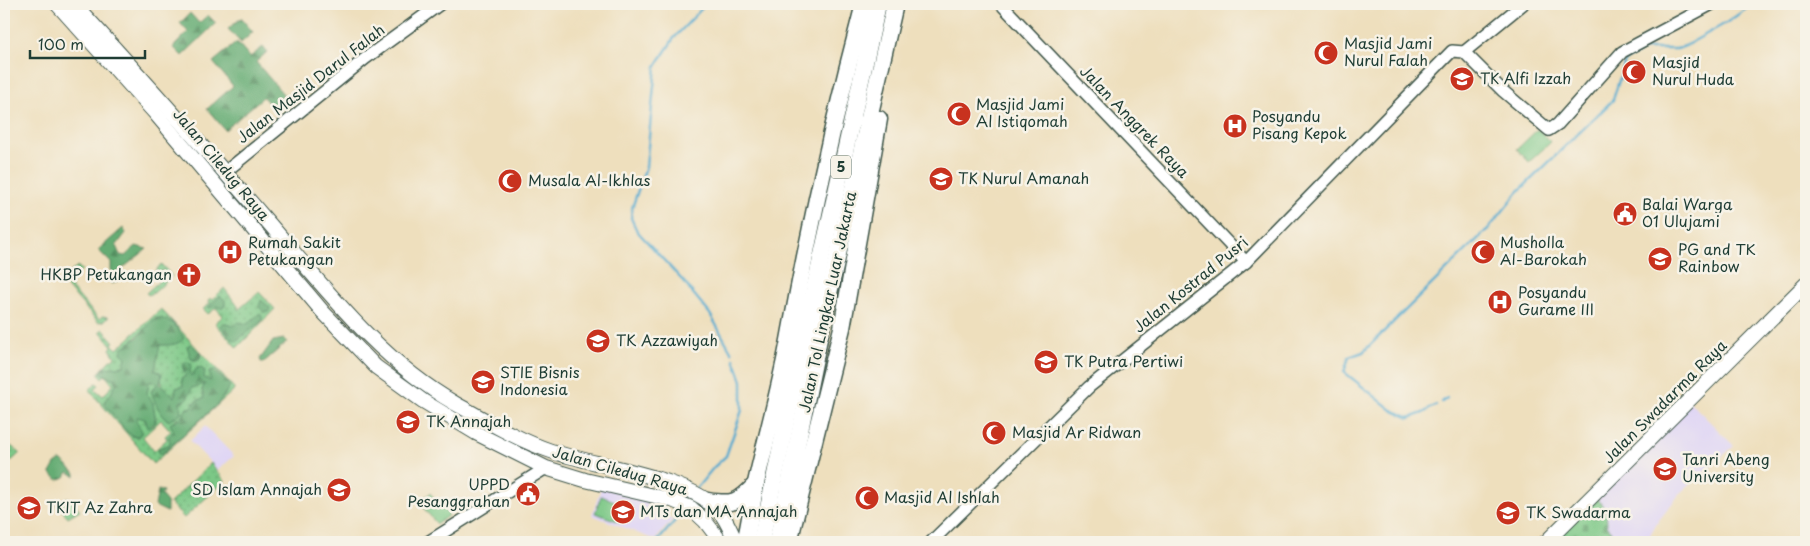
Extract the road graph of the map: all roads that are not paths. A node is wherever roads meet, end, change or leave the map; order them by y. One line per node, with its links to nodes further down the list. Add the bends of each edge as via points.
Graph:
1 (57, 4): 14 (main road, Jalan Ciledug Raya, via 156,113)
2 (74, 4): 12 (main road, Jalan Ciledug Raya)
3 (440, 4): 12 (street, Jalan Masjid Darul Falah, via 366,58)
4 (864, 4): 24 (highway, via 819,185 790,336)
5 (878, 4): 19 (highway, Jalan Tol Lingkar Luar Jakarta / 5)
6 (895, 4): 10 (highway, Jalan Tol Lingkar Luar Jakarta / 5)
7 (1001, 4): 15 (street, Jalan Anggrek Raya)
8 (1523, 4): 11 (street, Jalan Kostrad Pusri)
9 (1712, 4): 11 (street, via 1622,52 1549,130)
10 (888, 35): 19 (highway, Jalan Tol Lingkar Luar Jakarta / 5); 35 (highway, via 891,52 842,328)
11 (1464, 52): 15 (street, Jalan Kostrad Pusri, via 1451,52)
12 (225, 172): 13 (main road, Jalan Ciledug Raya)
13 (262, 216): 14 (main road, via 254,218); 17 (main road, Jalan Ciledug Raya)
14 (251, 226): 18 (main road, Jalan Ciledug Raya)
15 (1246, 262): 36 (street, Jalan Kostrad Pusri, via 1089,387)
16 (1806, 284): 37 (main road, Jalan Swadarma Raya)
17 (355, 322): 18 (main road); 20 (main road, Jalan Ciledug Raya, via 410,375 457,405)
18 (344, 334): 21 (main road, Jalan Ciledug Raya, via 376,367 423,401)
19 (812, 335): 33 (highway, Jalan Tol Lingkar Luar Jakarta / 5); 34 (highway, Jalan Tol Lingkar Luar Jakarta / 5)
20 (528, 442): 21 (main road); 23 (main road, Jalan Ciledug Raya)
21 (522, 457): 22 (main road, Jalan Ciledug Raya)
22 (546, 468): 25 (main road, Jalan Ciledug Raya); 28 (street)
23 (651, 478): 25 (main road); 26 (main road, Jalan Ciledug Raya)
24 (755, 486): 26 (highway, via 734,503); 27 (highway)
25 (649, 494): 29 (main road, Jalan Ciledug Raya, via 691,508 706,520)
26 (697, 494): 30 (main road, Jalan Ciledug Raya, via 719,511)
27 (750, 525): 31 (highway); 32 (highway)
28 (428, 542)
29 (721, 542)
30 (736, 542)
31 (745, 542)
32 (752, 542)
33 (760, 542)
34 (777, 542)
35 (789, 542)
36 (931, 542)
37 (1546, 542)

